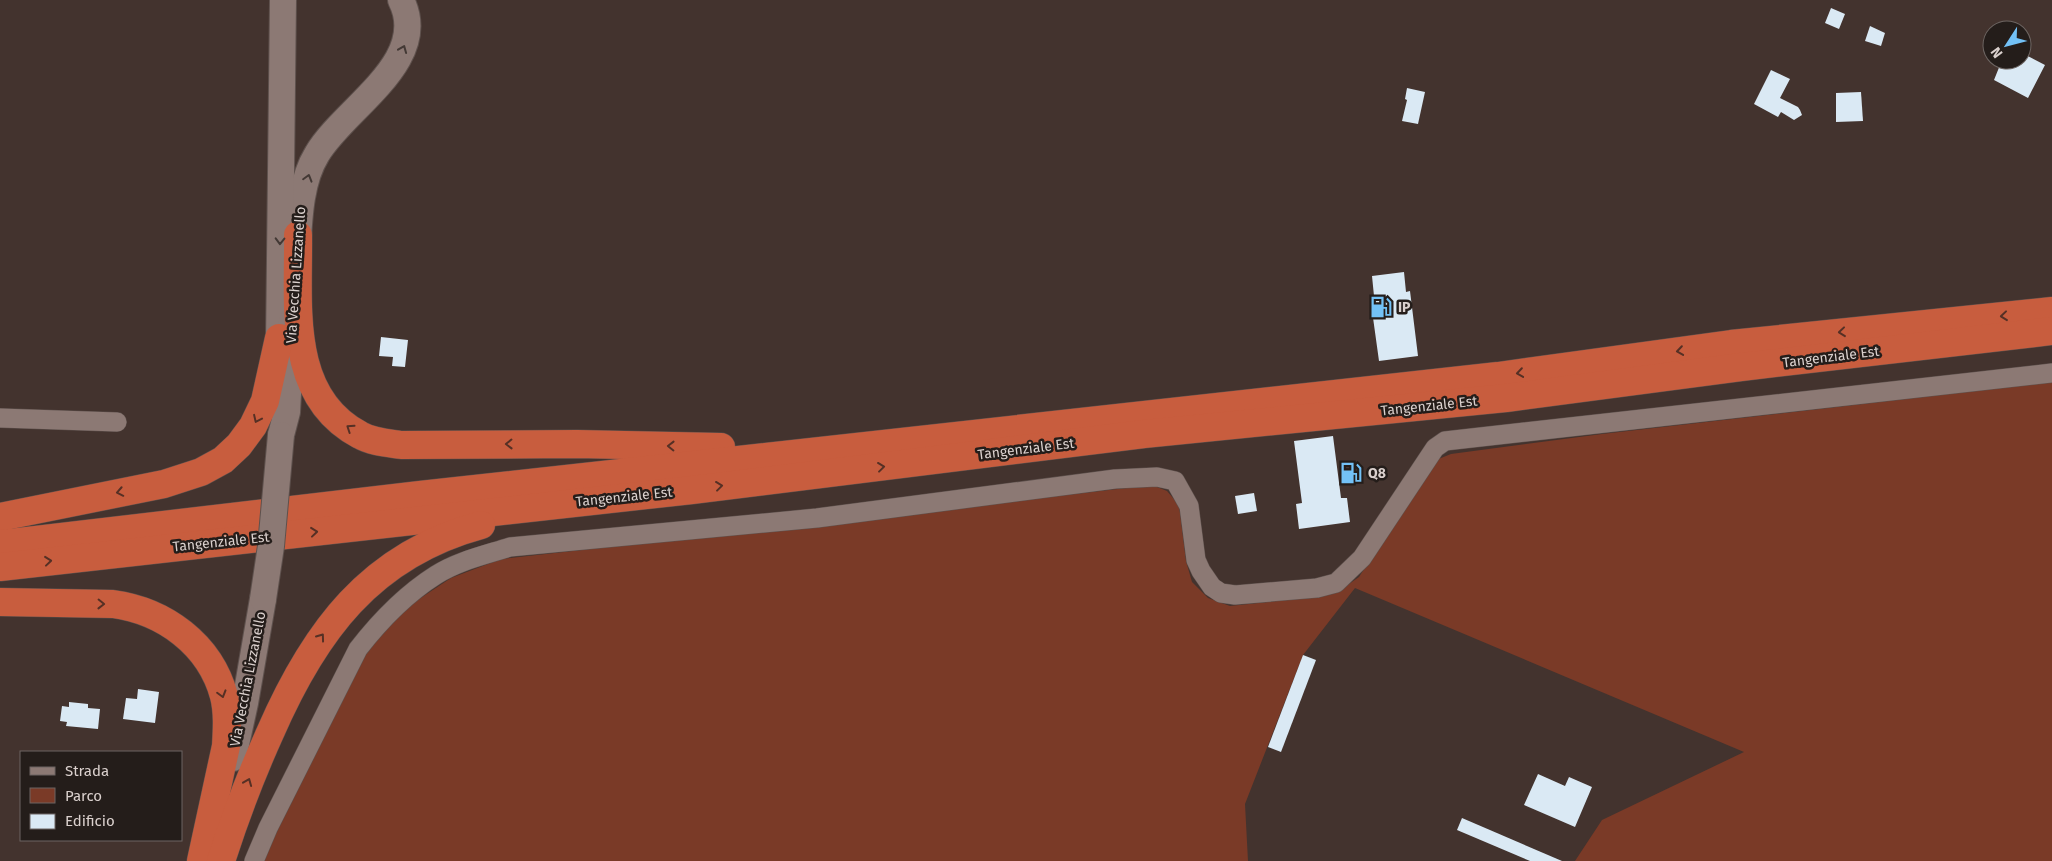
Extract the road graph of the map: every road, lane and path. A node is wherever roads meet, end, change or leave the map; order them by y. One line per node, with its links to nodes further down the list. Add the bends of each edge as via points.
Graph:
1 (283, 0): 4 (street, Via Vecchia Lizzanello)
2 (297, 0): 4 (street, Via Vecchia Lizzanello, via 292,102)
3 (401, 0): 5 (street, Via Vecchia Lizzanello, one-way to 3, via 303,194 317,154 385,77 403,51 408,36 408,19)
4 (281, 128): 8 (street, Via Vecchia Lizzanello, one-way to 8)
5 (298, 235): 12 (highway, one-way to 5, via 934,432 732,448 381,442 361,436 343,424 320,399 305,368 299,331); 13 (street, Via Vecchia Lizzanello, via 287,412)
6 (2052, 311): 12 (highway, Tangenziale Est, one-way to 12, via 1731,344 1498,376)
7 (2052, 331): 14 (highway, Tangenziale Est, one-way to 7, via 1144,434 1506,398)
8 (279, 338): 13 (street, Via Vecchia Lizzanello, via 278,414); 15 (highway, one-way to 15, via 265,400 254,426 223,460 201,472 164,484)
9 (2052, 373): 22 (street, via 1445,441 1428,457 1362,558 1336,583 1317,588 1235,595 1221,593 1212,587 1196,560 1189,506 1182,491 1175,481 1157,476 817,518 510,547 466,560 436,576 401,603 370,634 358,649)
10 (0, 418): 11 (street)
11 (117, 422)
12 (964, 434): 16 (highway, Tangenziale Est)
13 (281, 435): 20 (street, Via Vecchia Lizzanello, bridge, via 263,599 245,703)
14 (692, 490): 17 (highway, Tangenziale Est, one-way to 14); 21 (highway, one-way to 14, via 248,784 291,685 320,638 369,583 426,545 490,522 654,504)
15 (0, 517)
16 (0, 544)
17 (0, 567)
18 (0, 602): 19 (highway, one-way to 19, via 130,606 170,623 200,650 224,696 227,728)
19 (201, 861)
20 (210, 861)
21 (222, 861)
22 (254, 861)

